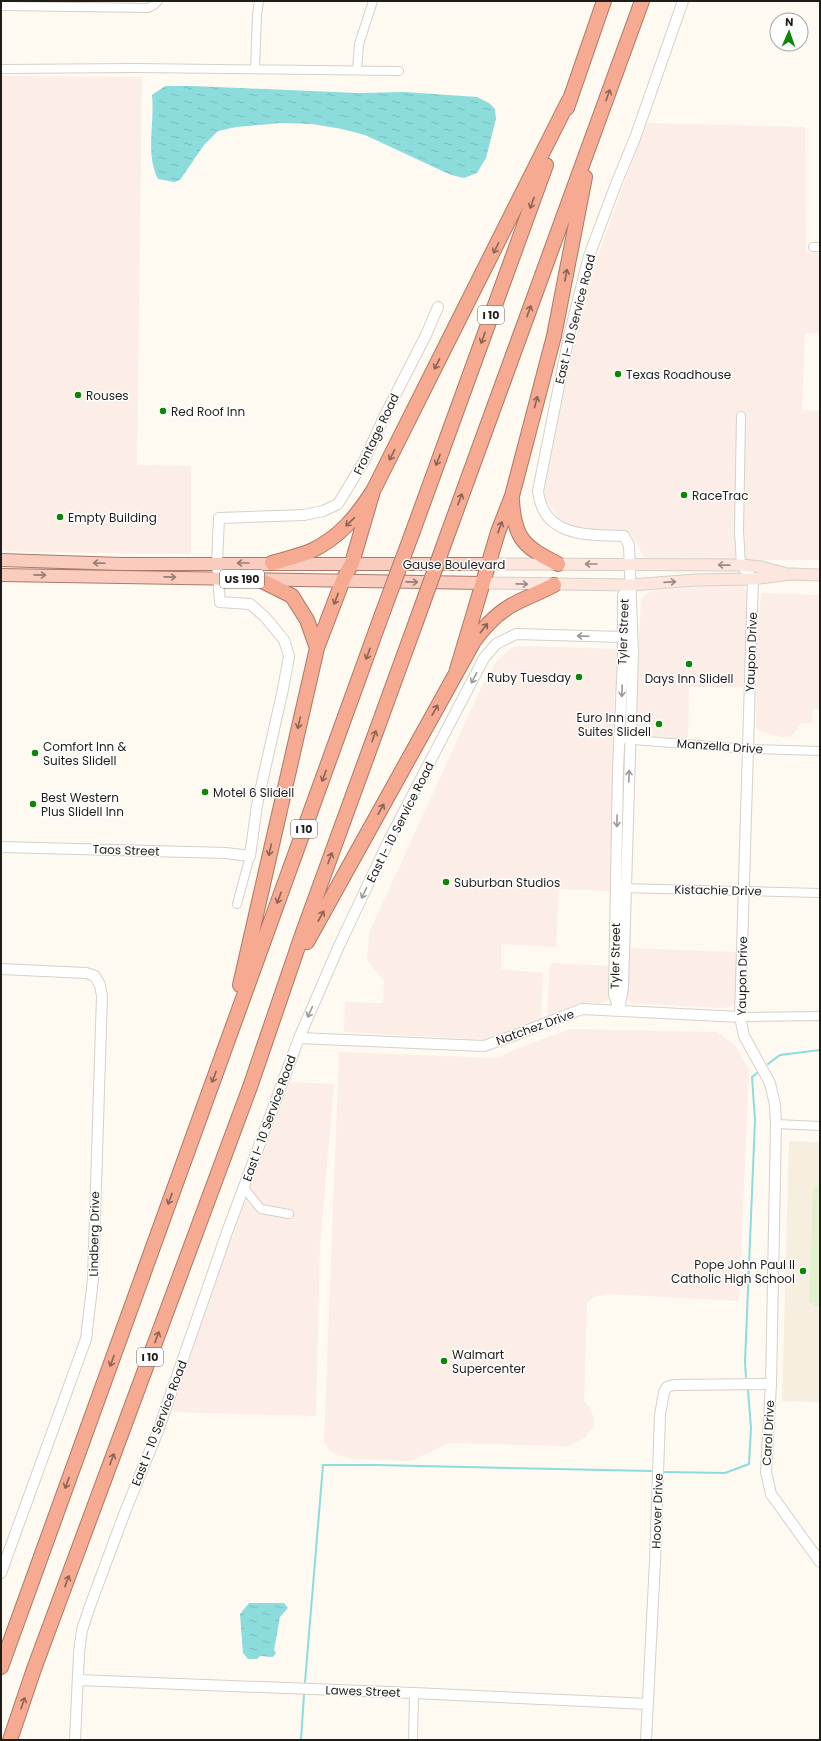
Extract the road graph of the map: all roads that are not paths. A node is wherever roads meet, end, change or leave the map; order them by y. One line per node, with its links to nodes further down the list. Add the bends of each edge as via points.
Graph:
1 (158, 1): 7 (street, via 148,8)
2 (260, 1): 9 (street)
3 (373, 1): 10 (street, via 359,44)
4 (604, 1): 12 (highway, I 10)
5 (642, 1): 13 (highway, I 10, one-way to 5)
6 (683, 1): 25 (street, East I- 10 Service Road, via 589,256 569,336 538,491 541,507 548,518 559,526 578,534 624,536 629,545)
7 (1, 6)
8 (1, 69): 9 (street)
9 (255, 69): 10 (street)
10 (357, 70): 11 (street)
11 (399, 71)
12 (569, 100): 16 (highway, one-way to 16); 57 (highway, I 10, one-way to 57, bridge)
13 (594, 132): 17 (highway, one-way to 13, via 554,336); 52 (highway, I 10, one-way to 13, bridge)
14 (438, 307): 19 (street, Frontage Road, via 364,461 338,504 323,511 304,515 219,518)
15 (741, 416): 26 (street)
16 (374, 491): 20 (highway, one-way to 20, via 358,515 334,538 310,551); 21 (highway)
17 (512, 496): 23 (highway, one-way to 17); 24 (highway, via 513,517 518,534 532,550)
18 (1, 560): 22 (main road, Gause Boulevard / US 190, one-way to 18)
19 (217, 563): 20 (main road, Gause Boulevard / US 190, one-way to 19); 22 (main road, Gause Boulevard / US 190); 31 (street, Frontage Road)
20 (272, 563): 21 (main road, Gause Boulevard / US 190)
21 (352, 563): 23 (main road, Gause Boulevard / US 190); 34 (highway)
22 (117, 564): 30 (street)
23 (489, 564): 24 (main road, Gause Boulevard / US 190); 35 (highway)
24 (558, 564): 25 (main road, Gause Boulevard / US 190, one-way to 24)
25 (630, 564): 26 (main road, Gause Boulevard / US 190, one-way to 25); 37 (street, East I- 10 Service Road)
26 (740, 565): 27 (main road, Gause Boulevard / US 190); 33 (street)
27 (790, 574): 28 (main road, Gause Boulevard / US 190); 33 (main road, Gause Boulevard / US 190)
28 (820, 575)
29 (1, 576): 30 (main road, Gause Boulevard / US 190, one-way to 30)
30 (117, 576): 31 (main road, Gause Boulevard / US 190, one-way to 31)
31 (219, 578): 32 (main road, Gause Boulevard / US 190); 46 (street, Frontage Road, via 220,602 250,604 265,616 284,640 289,656 257,805)
32 (258, 579): 34 (main road, Gause Boulevard / US 190); 39 (highway, via 292,596 307,620)
33 (753, 579): 37 (main road, Gause Boulevard / US 190, one-way to 33); 43 (street, Yaupon Drive)
34 (343, 580): 35 (main road, Gause Boulevard / US 190, one-way to 35); 39 (highway, one-way to 39)
35 (483, 583): 36 (main road, Gause Boulevard / US 190, one-way to 36); 40 (highway)
36 (554, 585): 37 (main road, Gause Boulevard / US 190); 40 (highway, one-way to 36, via 474,641 488,623 514,604)
37 (631, 585): 38 (street, Tyler Street, via 623,595); 42 (street, Tyler Street, via 633,654)
38 (622, 638): 41 (street, Tyler Street, one-way to 41); 56 (street, East I- 10 Service Road, one-way to 56, via 516,634 496,644 484,658 386,847)
39 (317, 648): 57 (highway, one-way to 57)
40 (456, 673): 52 (highway, one-way to 40)
41 (620, 739): 42 (street, Manzella Drive); 47 (street, Tyler Street, one-way to 47)
42 (630, 740): 43 (street, Manzella Drive); 47 (street, Tyler Street, one-way to 42)
43 (749, 749): 44 (street, Manzella Drive); 48 (street, Yaupon Drive)
44 (820, 751)
45 (1, 847): 46 (street, Taos Street, via 226,853)
46 (250, 856): 50 (street)
47 (621, 888): 48 (street, Kistachie Drive); 53 (street, Tyler Street, via 614,994)
48 (744, 891): 49 (street, Kistachie Drive); 55 (street, Yaupon Drive)
49 (820, 893)
50 (237, 904)
51 (1, 969): 64 (street, Lindberg Drive, via 86,973 95,976 102,996 93,1279 86,1339)
52 (289, 974): 69 (highway, I 10, one-way to 52, via 250,1087)
53 (619, 1011): 55 (street, Natchez Drive); 56 (street, Natchez Drive, via 582,1009 484,1046)
54 (820, 1016): 55 (street, Natchez Drive)
55 (740, 1017): 58 (street, Yaupon Drive, via 744,1036 770,1083)
56 (299, 1038): 60 (street, East I- 10 Service Road)
57 (228, 1040): 65 (highway, I 10, one-way to 65)
58 (776, 1124): 59 (street); 62 (street, Yaupon Drive)
59 (820, 1126)
60 (243, 1187): 61 (street, via 262,1209); 66 (street, East I- 10 Service Road, via 158,1431 90,1606 82,1630)
61 (289, 1214)
62 (771, 1384): 63 (street, Carol Drive, via 766,1472 771,1494); 68 (street, Hoover Drive, via 674,1385 667,1387 664,1392 660,1415)
63 (820, 1562)
64 (1, 1573)
65 (1, 1666)
66 (78, 1680): 67 (street, Lawes Street); 70 (street, East I- 10 Service Road)
67 (414, 1693): 68 (street, Lawes Street); 71 (street)
68 (648, 1704): 72 (street, Hoover Drive)
69 (10, 1740)
70 (75, 1740)
71 (413, 1740)
72 (646, 1740)

